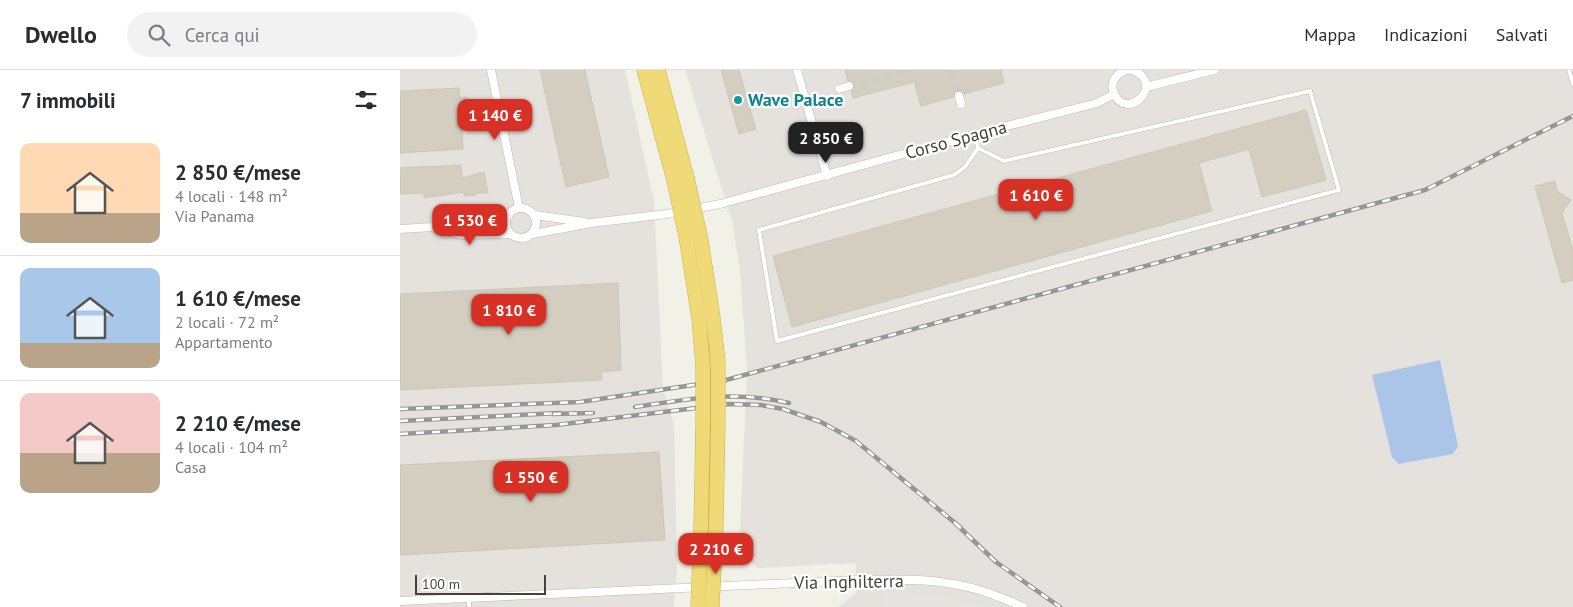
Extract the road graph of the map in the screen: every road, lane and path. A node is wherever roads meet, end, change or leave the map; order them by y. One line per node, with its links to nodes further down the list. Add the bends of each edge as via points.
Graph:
1 (491, 70): 18 (street)
2 (644, 70): 17 (highway)
3 (658, 70): 17 (highway)
4 (797, 70): 16 (street)
5 (1125, 70): 13 (street, via 1112,83)
6 (1132, 70): 11 (street, via 1142,76)
7 (1214, 70): 11 (street)
8 (1569, 70): 9 (lane)
9 (1573, 84)
10 (849, 86): 12 (street)
11 (1146, 87): 13 (street, via 1143,97 1134,103 1120,101)
12 (839, 89)
13 (1114, 94): 14 (street, Corso Spagna, via 1096,103)
14 (976, 134): 15 (lane); 16 (street, Corso Spagna)
15 (978, 148): 15 (lane, via 965,167 954,175 759,230 777,341 1339,190 1310,91 1004,160)
16 (826, 176): 21 (street, Corso Spagna, via 720,204)
17 (680, 179): 29 (highway, bridge, via 703,367); 30 (highway, bridge, via 702,240 718,361)
18 (519, 208): 19 (street); 20 (street, Corso Spagna)
19 (508, 216): 22 (street, Corso Spagna, via 460,220); 24 (street, via 506,225)
20 (535, 216): 21 (street, Corso Spagna); 25 (street, via 537,225)
21 (591, 223): 25 (street, Corso Spagna)
22 (433, 228): 23 (street, Corso Spagna); 24 (street, Corso Spagna, via 461,235)
23 (400, 229)
24 (510, 234): 25 (street, Corso Spagna, via 519,239)
25 (533, 234)
26 (470, 598): 27 (street, Via Inghilterra); 28 (lane); 31 (street, Via Inghilterra, via 902,580 946,583 999,596)
27 (400, 601)
28 (469, 607)
29 (698, 607)
30 (712, 607)
31 (1023, 607)

